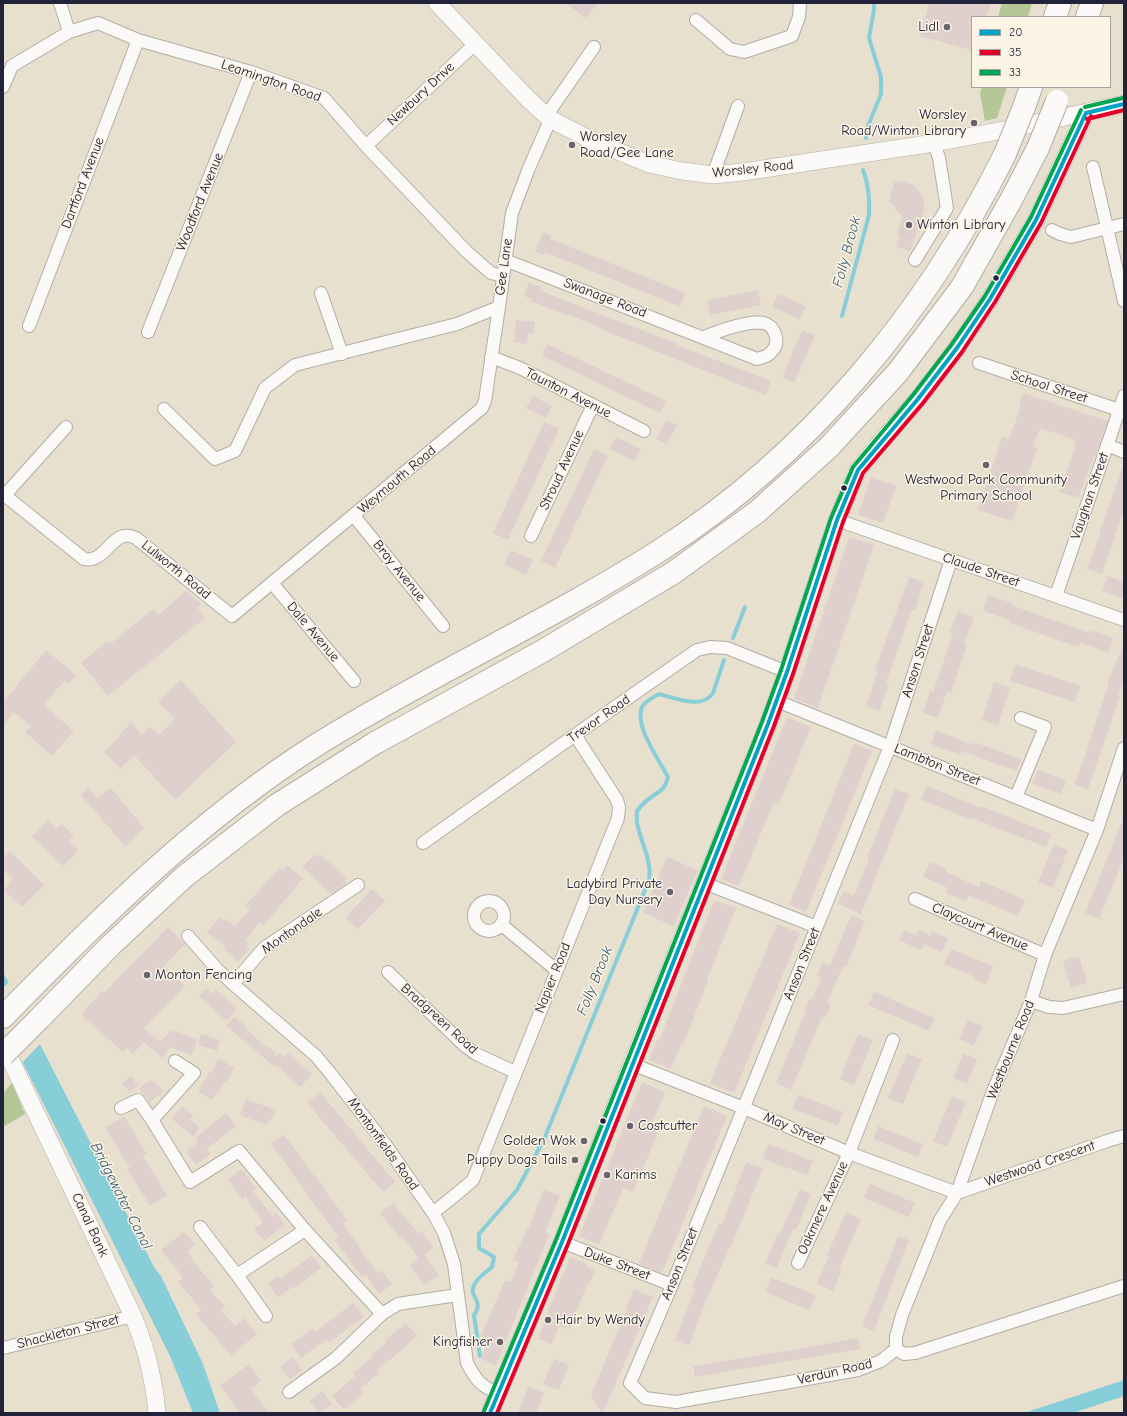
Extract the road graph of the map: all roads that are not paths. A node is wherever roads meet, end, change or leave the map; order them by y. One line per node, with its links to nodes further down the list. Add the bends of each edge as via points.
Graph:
1 (60, 3): 11 (street)
2 (437, 3): 13 (main road, Worsley Road)
3 (800, 3): 10 (street, via 799,17 792,36 744,52 730,48)
4 (1060, 3): 7 (highway)
5 (1087, 3): 8 (highway)
6 (1092, 3): 9 (highway)
7 (1055, 16)
8 (1083, 16)
9 (1087, 16)
10 (696, 20)
11 (69, 32): 12 (street, Leamington Road, via 98,22); 16 (street, Leamington Road, via 12,66)
12 (138, 40): 15 (street, Leamington Road); 36 (street, Dartford Avenue)
13 (476, 43): 22 (main road, Worsley Road); 24 (street, Newbury Drive)
14 (594, 47): 22 (street, Gee Lane, via 552,109)
15 (251, 72): 24 (street, Leamington Road, via 324,98); 37 (street, Woodford Avenue)
16 (3, 87)
17 (1031, 88): 82 (highway, bridge, via 1005,154 990,184 939,270 847,390 779,459 701,522 654,554 589,593 363,717 265,780 196,833 129,892)
18 (1059, 94): 85 (highway, bridge, via 1038,148 1012,200 962,287 898,372 828,448 757,512 673,574 541,652 375,743 277,805 184,877 111,945)
19 (1124, 104): 21 (main road, Worsley Road)
20 (738, 106): 26 (street)
21 (1086, 113): 23 (main road, Worsley Road); 52 (main road, via 1036,220 998,286 957,348 858,470)
22 (550, 119): 26 (main road, Worsley Road, via 593,141 649,164); 30 (street, Gee Lane, via 512,213)
23 (934, 143): 26 (main road, Worsley Road); 31 (street, via 939,158 946,208)
24 (366, 146): 32 (street, Leamington Road, via 466,251 491,273)
25 (1093, 167): 28 (street)
26 (714, 175)
27 (1124, 224): 28 (street)
28 (1108, 228): 29 (street, via 1071,237); 34 (street)
29 (1052, 230)
30 (505, 260): 32 (street, Gee Lane); 38 (street, Swanage Road)
31 (915, 260)
32 (503, 276): 35 (street, Gee Lane)
33 (321, 293): 39 (street)
34 (1124, 301)
35 (499, 307): 39 (street, Gee Lane, via 457,324); 40 (street, Weymouth Road)
36 (29, 326)
37 (148, 332)
38 (704, 337): 38 (street, Swanage Road, via 757,359 767,356 774,349 777,339 773,328 765,323 750,323)
39 (342, 354): 44 (street, Gee Lane, via 295,365 265,388 235,451 215,459)
40 (492, 357): 43 (street, Taunton Avenue, via 520,368); 51 (street, Weymouth Road, via 482,408)
41 (979, 363): 45 (street, School Street)
42 (1124, 396): 45 (street, Vaughan Street)
43 (593, 405): 47 (street, Taunton Avenue); 53 (street, Stroud Avenue)
44 (164, 409)
45 (1119, 410): 48 (street, Vaughan Street)
46 (66, 427): 50 (street)
47 (644, 431)
48 (1107, 445): 49 (street); 56 (street, Vaughan Street)
49 (1124, 452)
50 (4, 494): 57 (street, Lulworth Road, via 84,559 93,560 98,557 122,536 136,538)
51 (354, 516): 55 (street, Weymouth Road); 59 (street, Bray Avenue)
52 (837, 520): 54 (street, Claude Street); 60 (main road)
53 (531, 536)
54 (951, 560): 56 (street, Claude Street); 65 (street, Anson Street)
55 (272, 583): 57 (street, Weymouth Road); 61 (street, Dale Avenue)
56 (1056, 596): 58 (street, Claude Street)
57 (232, 616)
58 (1124, 620)
59 (444, 626)
60 (787, 672): 62 (main road); 64 (street, Trevor Road, via 727,648 703,648)
61 (354, 682)
62 (777, 701): 65 (street, Lambton Street); 70 (main road)
63 (1021, 718): 67 (street, via 1046,727)
64 (575, 735): 69 (street, Trevor Road); 77 (street, Napier Road, via 614,794 619,812)
65 (890, 746): 67 (street, Lambton Street); 74 (street, Anson Street)
66 (1124, 748): 68 (street, Westbourne Road)
67 (1016, 797): 68 (street, Lambton Street)
68 (1097, 830): 76 (street, Westbourne Road)
69 (423, 843)
70 (704, 883): 74 (street); 87 (main road)
71 (358, 885): 79 (street, Montondale, via 264,948)
72 (915, 899): 76 (street, Claycourt Avenue)
73 (502, 925): 77 (street)
74 (817, 927): 90 (street, Anson Street)
75 (188, 936): 79 (street, Montonfields Road)
76 (1045, 955): 81 (street, Westbourne Road)
77 (556, 970): 88 (street, Napier Road)
78 (388, 972): 88 (street, Bradgreen Road, via 465,1046 476,1054)
79 (233, 984): 95 (street, Montonfields Road, via 324,1065 385,1144)
80 (1124, 994): 81 (street, via 1063,1008 1049,1007)
81 (1031, 1001): 94 (street, Westbourne Road, via 993,1091)
82 (3, 1017)
83 (893, 1040): 93 (street, Oakmere Avenue)
84 (3, 1044): 105 (main road, Canal Bank)
85 (3, 1055)
86 (176, 1061): 91 (street, via 194,1073)
87 (632, 1064): 90 (street, May Street); 98 (main road)
88 (515, 1072): 95 (street, Napier Road, via 472,1180)
89 (121, 1108): 91 (street, via 138,1100)
90 (744, 1108): 93 (street, May Street); 101 (street, Anson Street)
91 (152, 1120): 97 (street, via 190,1182 239,1150)
92 (1124, 1136): 94 (street, Westwood Crescent)
93 (849, 1152): 94 (street, May Street); 99 (street, Oakmere Avenue)
94 (957, 1193): 108 (street, Westbourne Road, via 940,1220 905,1308 896,1337)
95 (433, 1213): 103 (street, Montonfields Road, via 444,1233 454,1264)
96 (200, 1227): 100 (street)
97 (305, 1230): 100 (street); 104 (street)
98 (562, 1242): 101 (street, Duke Street); 111 (main road)
99 (798, 1263)
100 (237, 1275): 106 (street)
101 (672, 1285): 109 (street, Anson Street)
102 (1124, 1286): 108 (street, via 915,1353 904,1354)
103 (457, 1295): 104 (street, via 398,1304); 111 (street, Montonfields Road, via 467,1364 475,1378)
104 (382, 1314): 110 (street, via 336,1358)
105 (133, 1316): 107 (street, Shackleton Street); 112 (main road, Canal Bank, via 148,1361)
106 (266, 1316)
107 (3, 1348)
108 (896, 1349): 109 (street, Verdun Road, via 881,1362 858,1370 676,1402 645,1398 630,1383)
109 (638, 1363)
110 (289, 1392)
111 (499, 1394): 113 (main road)
112 (157, 1413)
113 (490, 1413)

